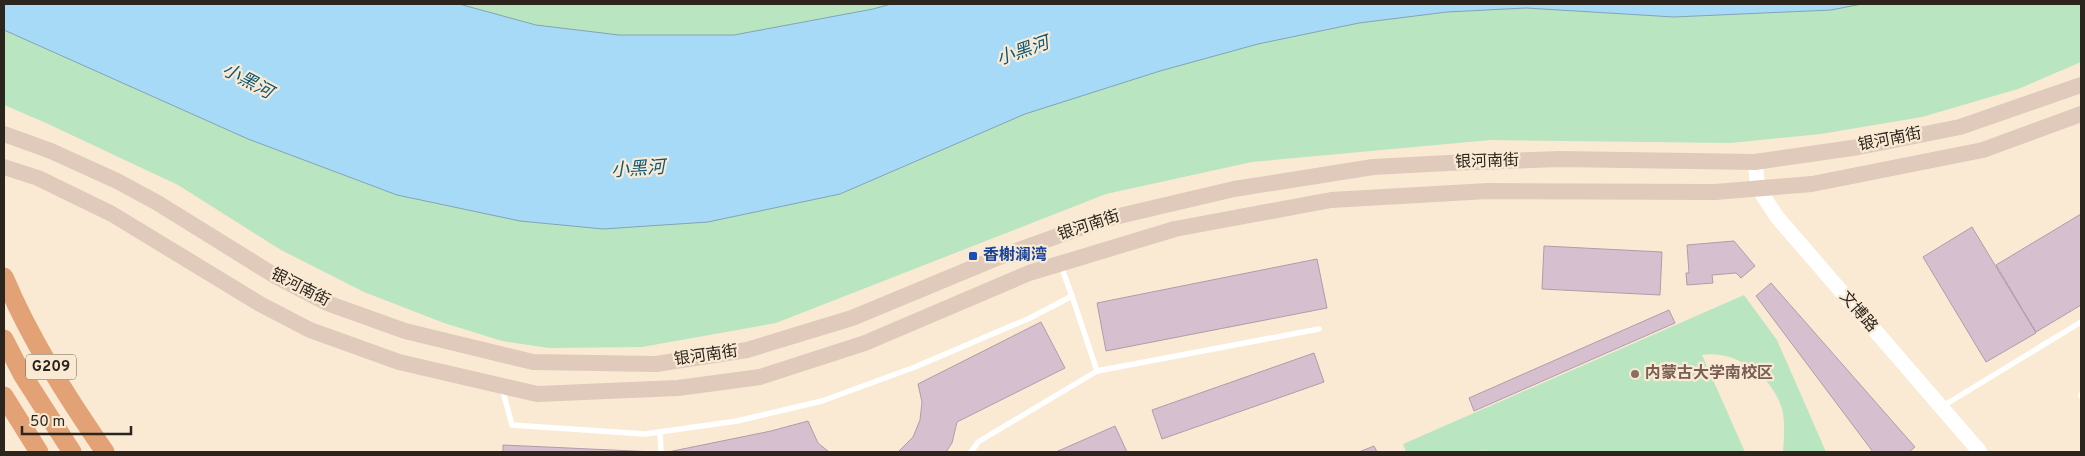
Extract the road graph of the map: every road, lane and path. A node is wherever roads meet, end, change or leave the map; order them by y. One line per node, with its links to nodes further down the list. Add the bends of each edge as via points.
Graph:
1 (2081, 85): 4 (main road, 银河南街, via 1960,127 1859,147)
2 (2081, 114): 6 (main road, 银河南街, via 1983,150 1812,184)
3 (4, 134): 4 (main road, 银河南街, via 117,181 277,278 327,303 405,331 533,362 656,364 747,350 852,318 994,259 1102,220 1234,189 1373,167 1448,163 1560,159)
4 (1755, 162): 6 (street, 文博路)
5 (4, 167): 14 (main road, 银河南街, via 38,178 112,214 260,304 310,330 399,362)
6 (1758, 188): 7 (main road, 银河南街, via 1716,192 1488,191 1331,200 1175,229); 16 (street, 文博路, via 1777,217)
7 (1060, 264): 9 (lane); 14 (main road, 银河南街, via 1029,273 865,343 760,377 678,388 537,394)
8 (4, 277): 20 (highway, G209, via 16,306 50,366)
9 (1072, 296): 13 (lane); 17 (lane, via 1030,318 822,401 737,421)
10 (2081, 322): 16 (lane)
11 (1319, 330): 13 (lane)
12 (4, 339): 19 (highway, G209, via 22,374)
13 (1098, 371): 22 (lane, via 978,442)
14 (502, 386): 17 (lane, via 512,425 645,434)
15 (4, 396): 18 (highway)
16 (1941, 407): 23 (street, 文博路)
17 (660, 432): 21 (lane)
18 (39, 452)
19 (72, 452)
20 (105, 452)
21 (661, 452)
22 (971, 452)
23 (1980, 452)

